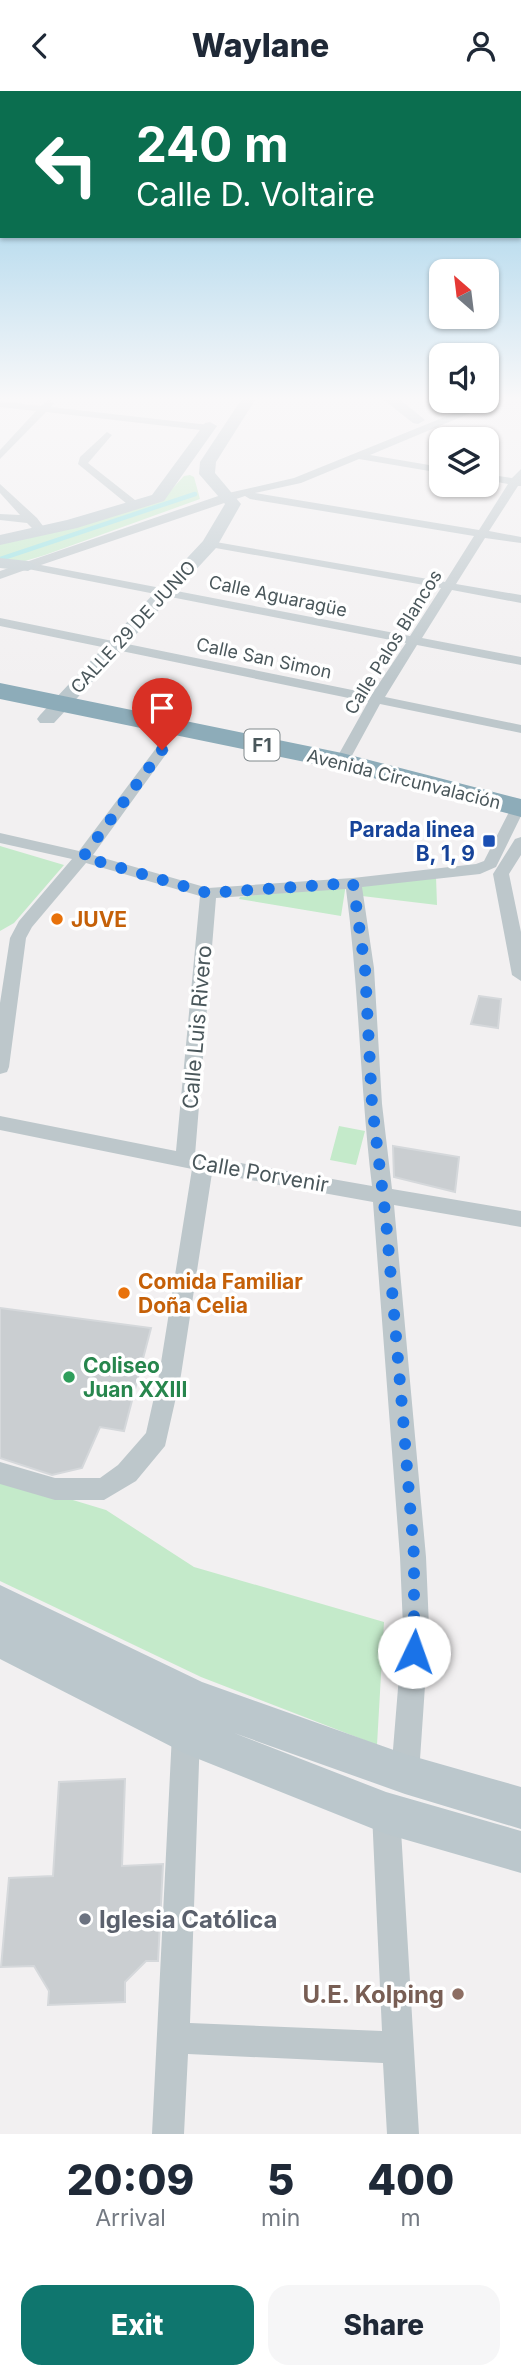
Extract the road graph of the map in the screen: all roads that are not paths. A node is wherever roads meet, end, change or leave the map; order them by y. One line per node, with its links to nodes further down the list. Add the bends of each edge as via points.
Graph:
1 (5, 492): 10 (street)
2 (119, 492): 8 (street)
3 (162, 492): 8 (street)
4 (225, 492): 7 (street)
5 (241, 492): 7 (street)
6 (510, 492): 11 (street, Calle Palos Blancos)
7 (228, 496): 11 (street, via 263,496); 14 (street, CALLE 29 DE JUNIO, via 233,504); 16 (street)
8 (136, 506): 10 (street)
9 (0, 517): 10 (street)
10 (37, 525): 12 (street)
11 (482, 534): 13 (street); 18 (street, Calle Palos Blancos)
12 (0, 540)
13 (521, 540)
14 (210, 544): 18 (street); 19 (street, CALLE 29 DE JUNIO)
15 (0, 563): 16 (street)
16 (28, 566): 17 (street); 19 (street, Calle Aguaragüe)
17 (0, 575)
18 (449, 587): 20 (street); 22 (street, Calle Palos Blancos)
19 (167, 591): 22 (street, Calle Aguaragüe); 23 (street, CALLE 29 DE JUNIO)
20 (521, 599)
21 (0, 622): 23 (street, Calle San Simon)
22 (415, 642): 24 (street, Calle Aguaragüe); 26 (street, Calle Palos Blancos)
23 (113, 646): 26 (street, Calle San Simon); 28 (street, CALLE 29 DE JUNIO)
24 (521, 661)
25 (0, 691): 28 (highway, Avenida Circunvalación / F1)
26 (375, 701): 29 (street, Calle San Simon); 31 (street, Calle Palos Blancos)
27 (0, 709): 28 (highway, Avenida Circunvalación / F1)
28 (54, 712): 30 (highway, Avenida Circunvalación / F1); 31 (highway, Avenida Circunvalación / F1)
29 (521, 729)
30 (162, 750): 32 (highway, Avenida Circunvalación / F1); 34 (street)
31 (342, 761): 32 (highway, Avenida Circunvalación / F1)
32 (518, 821): 35 (street, via 490,864 480,869); 37 (street, via 501,874)
33 (0, 838): 34 (street)
34 (83, 857): 36 (street); 39 (street, via 25,925)
35 (353, 883): 36 (street); 43 (street, via 365,968)
36 (208, 893): 42 (street, Calle Luis Rivero)
37 (515, 918): 38 (street)
38 (521, 975)
39 (5, 994): 40 (street)
40 (0, 1067)
41 (0, 1123): 42 (street, Calle Porvenir)
42 (194, 1162): 43 (street, Calle Porvenir); 45 (street, Calle Luis Rivero, via 170,1375 157,1438 127,1473 104,1489 55,1489)
43 (381, 1194): 44 (street, Calle Porvenir); 49 (street, via 414,1556 416,1627)
44 (521, 1219)
45 (0, 1473)
46 (0, 1604): 49 (street, via 195,1699)
47 (0, 1638): 48 (street)
48 (186, 1734): 51 (street); 53 (street)
49 (405, 1774): 50 (street)
50 (521, 1808)
51 (386, 1813): 52 (street); 54 (street)
52 (521, 1852)
53 (173, 2038): 54 (street); 55 (street)
54 (399, 2048): 56 (street)
55 (168, 2134)
56 (403, 2134)

